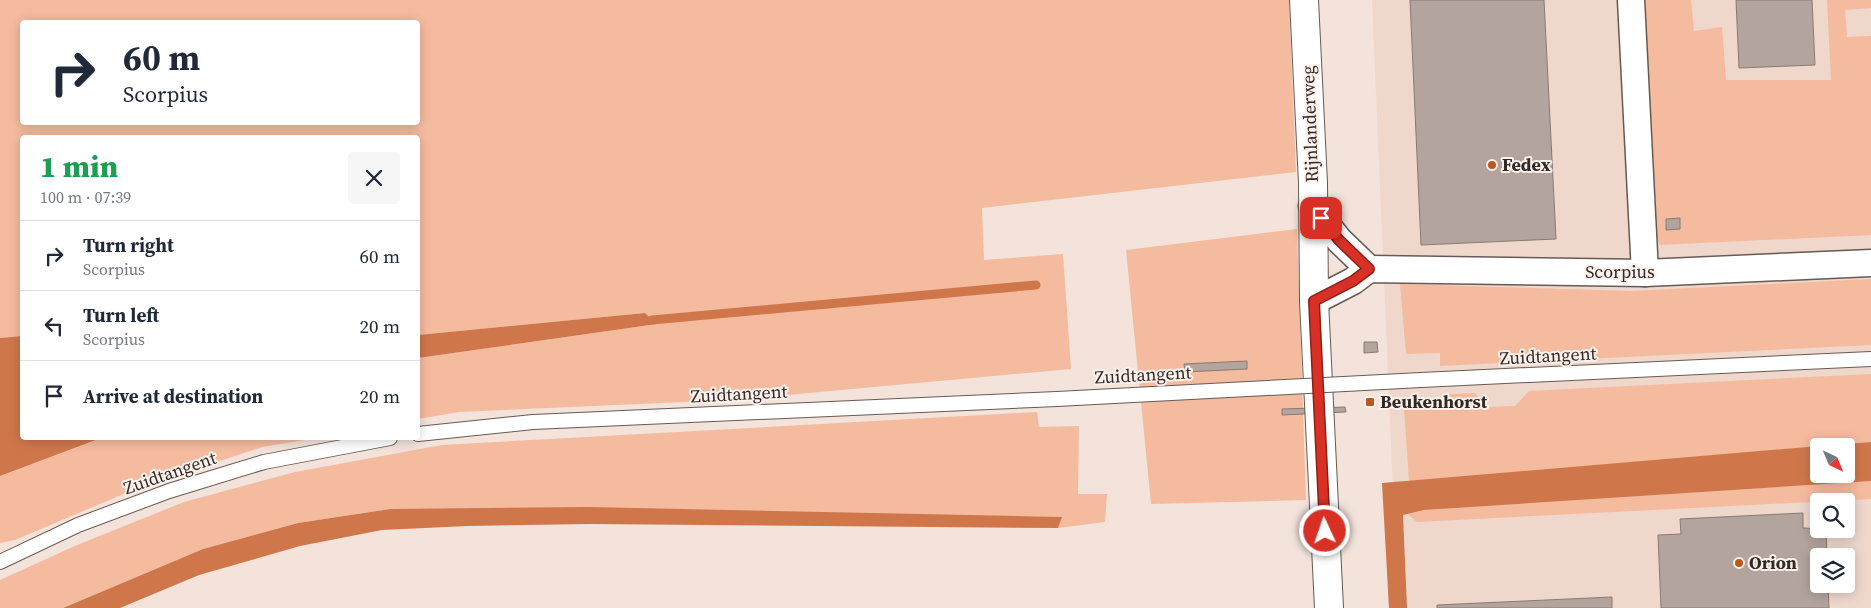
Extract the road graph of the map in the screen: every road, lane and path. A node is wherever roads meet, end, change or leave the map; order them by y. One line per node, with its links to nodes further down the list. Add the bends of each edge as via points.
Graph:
1 (1304, 0): 3 (street, Rijnlanderweg)
2 (1631, 0): 6 (street)
3 (1312, 206): 5 (street, via 1339,240); 7 (street, Rijnlanderweg)
4 (1871, 263): 6 (street, Scorpius)
5 (1369, 269): 6 (street, Scorpius); 7 (street)
6 (1645, 273)
7 (1314, 301): 12 (street, Rijnlanderweg)
8 (1871, 360): 9 (lane, Zuidtangent, bridge, via 534,422)
9 (420, 434)
10 (380, 440): 11 (lane, Zuidtangent, via 264,462 169,491 78,525)
11 (0, 562)
12 (1329, 608)

